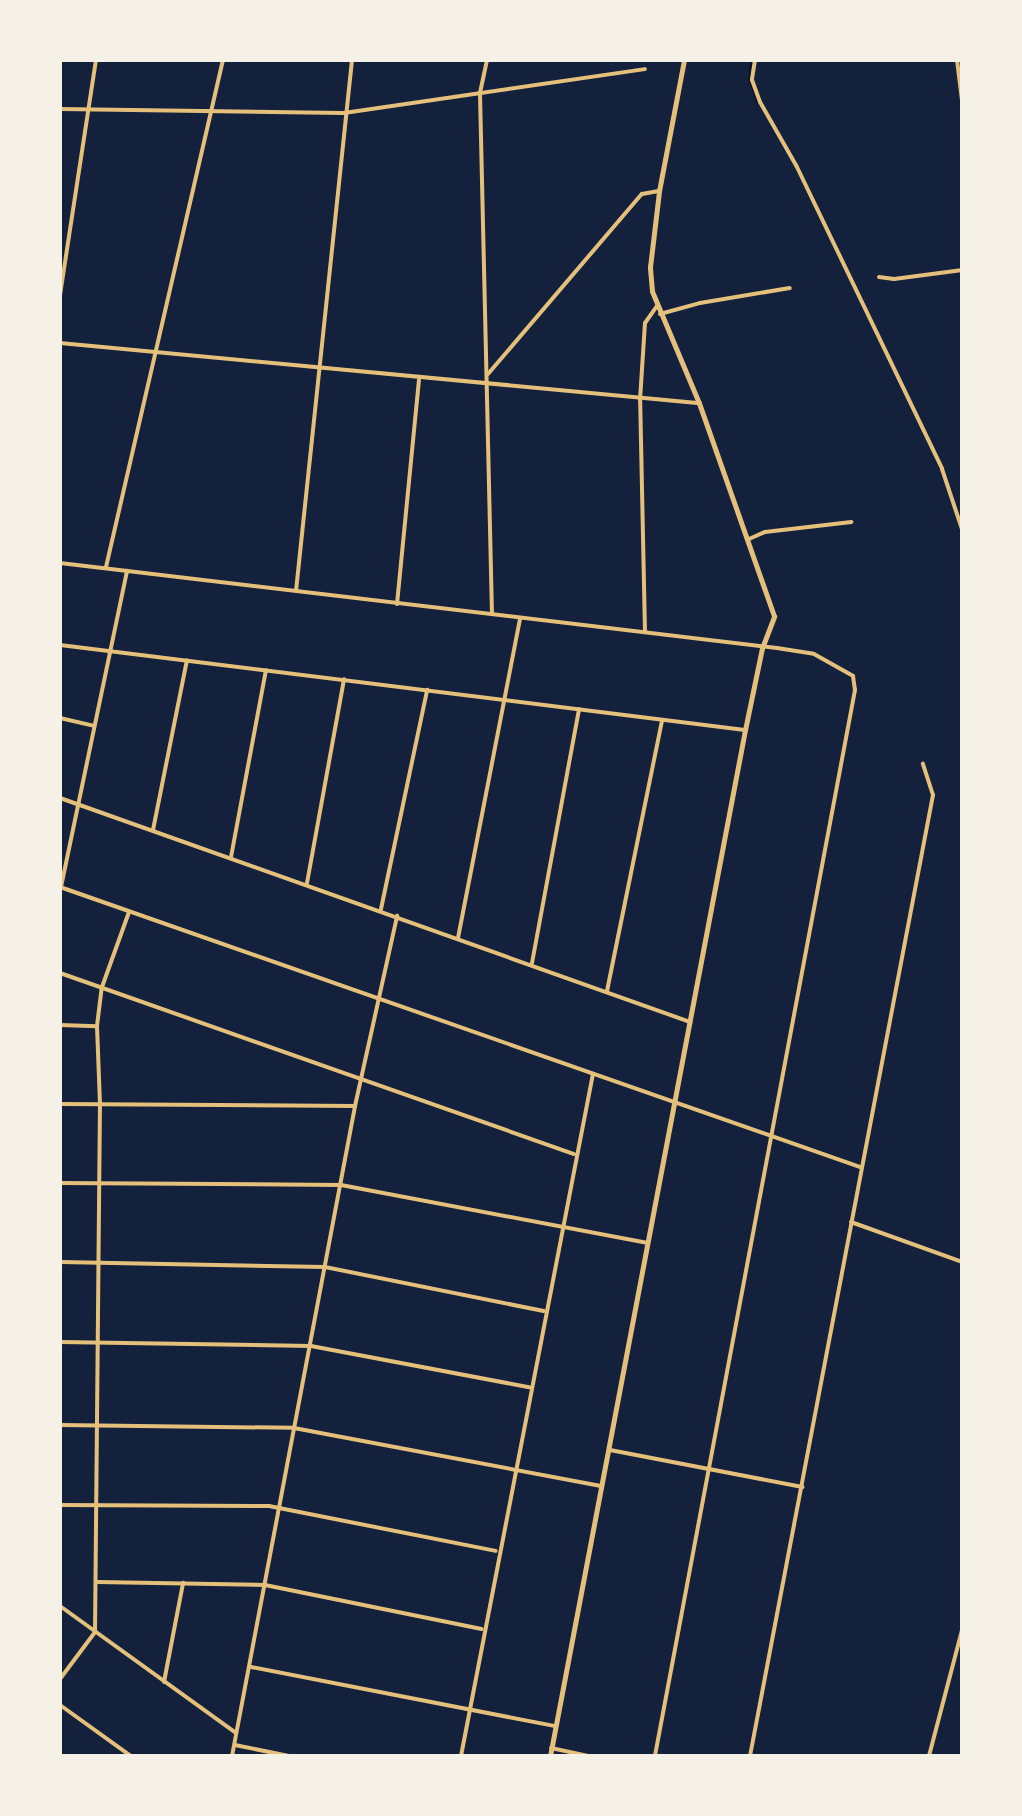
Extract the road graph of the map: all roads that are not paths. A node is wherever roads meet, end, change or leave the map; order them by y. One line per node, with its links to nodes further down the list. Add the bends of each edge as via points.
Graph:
1 (96, 60): 12 (street)
2 (223, 60): 13 (street)
3 (352, 60): 14 (street)
4 (487, 60): 9 (street)
5 (684, 60): 15 (street)
6 (755, 60): 31 (street, via 752,80 760,102 942,469)
7 (957, 60): 10 (street)
8 (645, 69): 9 (street)
9 (480, 94): 14 (street); 25 (street)
10 (962, 100)
11 (60, 108): 12 (street)
12 (89, 108): 13 (street); 19 (street)
13 (209, 110): 14 (street); 23 (street)
14 (344, 113): 24 (street)
15 (659, 191): 20 (street, via 650,267); 25 (street, via 642,194)
16 (962, 270): 17 (street)
17 (879, 277)
18 (790, 288): 21 (street)
19 (60, 295)
20 (657, 306): 21 (street); 28 (street, via 645,324)
21 (660, 314): 29 (street)
22 (60, 343): 23 (street)
23 (155, 352): 24 (street); 34 (street)
24 (321, 366): 26 (street); 36 (street)
25 (488, 374): 27 (street)
26 (420, 380): 27 (street); 37 (street)
27 (488, 382): 28 (street); 38 (street)
28 (640, 400): 29 (street); 40 (street)
29 (699, 403): 32 (street)
30 (851, 522): 32 (street)
31 (962, 528)
32 (749, 539): 42 (street, via 774,616)
33 (60, 563): 34 (street)
34 (106, 568): 35 (street)
35 (127, 571): 36 (street); 43 (street)
36 (296, 591): 37 (street)
37 (397, 604): 38 (street)
38 (492, 614): 39 (street)
39 (520, 618): 40 (street); 48 (street)
40 (646, 634): 42 (street)
41 (60, 644): 43 (street)
42 (762, 648): 53 (street); 79 (street, via 814,654 853,676 855,690)
43 (111, 650): 44 (street); 52 (street)
44 (187, 660): 45 (street); 57 (street)
45 (266, 670): 46 (street); 58 (street)
46 (344, 678): 47 (street); 59 (street)
47 (427, 690): 48 (street); 61 (street)
48 (502, 698): 49 (street); 64 (street)
49 (578, 709): 51 (street); 65 (street)
50 (60, 718): 52 (street)
51 (662, 721): 53 (street); 68 (street)
52 (95, 726): 56 (street)
53 (744, 730): 70 (street)
54 (923, 764): 81 (street, via 932,795)
55 (60, 798): 56 (street)
56 (80, 805): 57 (street); 60 (street)
57 (154, 830): 58 (street)
58 (231, 857): 59 (street)
59 (307, 884): 61 (street)
60 (60, 887): 62 (street)
61 (381, 910): 63 (street)
62 (128, 912): 67 (street); 69 (street)
63 (397, 916): 64 (street); 69 (street)
64 (458, 938): 65 (street)
65 (532, 963): 68 (street)
66 (60, 973): 67 (street)
67 (102, 987): 72 (street); 74 (street)
68 (607, 991): 70 (street)
69 (378, 1000): 73 (street); 74 (street)
70 (690, 1022): 77 (street)
71 (60, 1025): 72 (street)
72 (97, 1026): 76 (street)
73 (593, 1074): 77 (street); 80 (street)
74 (362, 1083): 78 (street); 80 (street)
75 (60, 1104): 76 (street)
76 (100, 1104): 78 (street); 83 (street)
77 (673, 1104): 79 (street); 87 (street)
78 (356, 1106): 84 (street)
79 (770, 1136): 81 (street); 102 (street)
80 (574, 1154): 86 (street)
81 (860, 1168): 85 (street)
82 (60, 1183): 83 (street)
83 (100, 1183): 84 (street); 89 (street)
84 (341, 1186): 86 (street); 91 (street)
85 (851, 1222): 90 (street); 104 (street)
86 (560, 1228): 87 (street); 92 (street)
87 (647, 1243): 100 (street)
88 (60, 1262): 89 (street)
89 (96, 1262): 91 (street); 94 (street)
90 (962, 1262)
91 (325, 1267): 92 (street); 95 (street)
92 (544, 1311): 96 (street)
93 (60, 1342): 94 (street)
94 (96, 1342): 95 (street); 98 (street)
95 (311, 1346): 96 (street); 99 (street)
96 (529, 1388): 101 (street)
97 (60, 1425): 98 (street)
98 (98, 1425): 99 (street); 106 (street)
99 (294, 1428): 101 (street); 107 (street)
100 (608, 1449): 102 (street); 103 (street)
101 (515, 1468): 103 (street); 108 (street)
102 (707, 1468): 104 (street); 130 (street)
103 (600, 1486): 121 (street)
104 (802, 1487): 131 (street)
105 (60, 1504): 106 (street)
106 (97, 1504): 107 (street); 109 (street)
107 (280, 1508): 108 (street); 111 (street)
108 (497, 1551): 113 (street)
109 (97, 1582): 110 (street); 115 (street)
110 (184, 1583): 111 (street); 118 (street)
111 (265, 1584): 113 (street); 116 (street)
112 (60, 1606): 115 (street)
113 (484, 1630): 120 (street)
114 (962, 1630): 132 (street)
115 (95, 1632): 117 (street); 118 (street)
116 (250, 1666): 120 (street); 122 (street)
117 (60, 1679)
118 (164, 1682): 122 (street)
119 (60, 1705): 125 (street)
120 (470, 1710): 121 (street); 128 (street)
121 (555, 1726): 124 (street)
122 (236, 1733): 123 (street)
123 (234, 1744): 126 (street); 127 (street)
124 (550, 1752): 129 (street)
125 (131, 1756)
126 (232, 1756)
127 (289, 1756)
128 (461, 1756)
129 (588, 1756)
130 (655, 1756)
131 (750, 1756)
132 (929, 1756)

